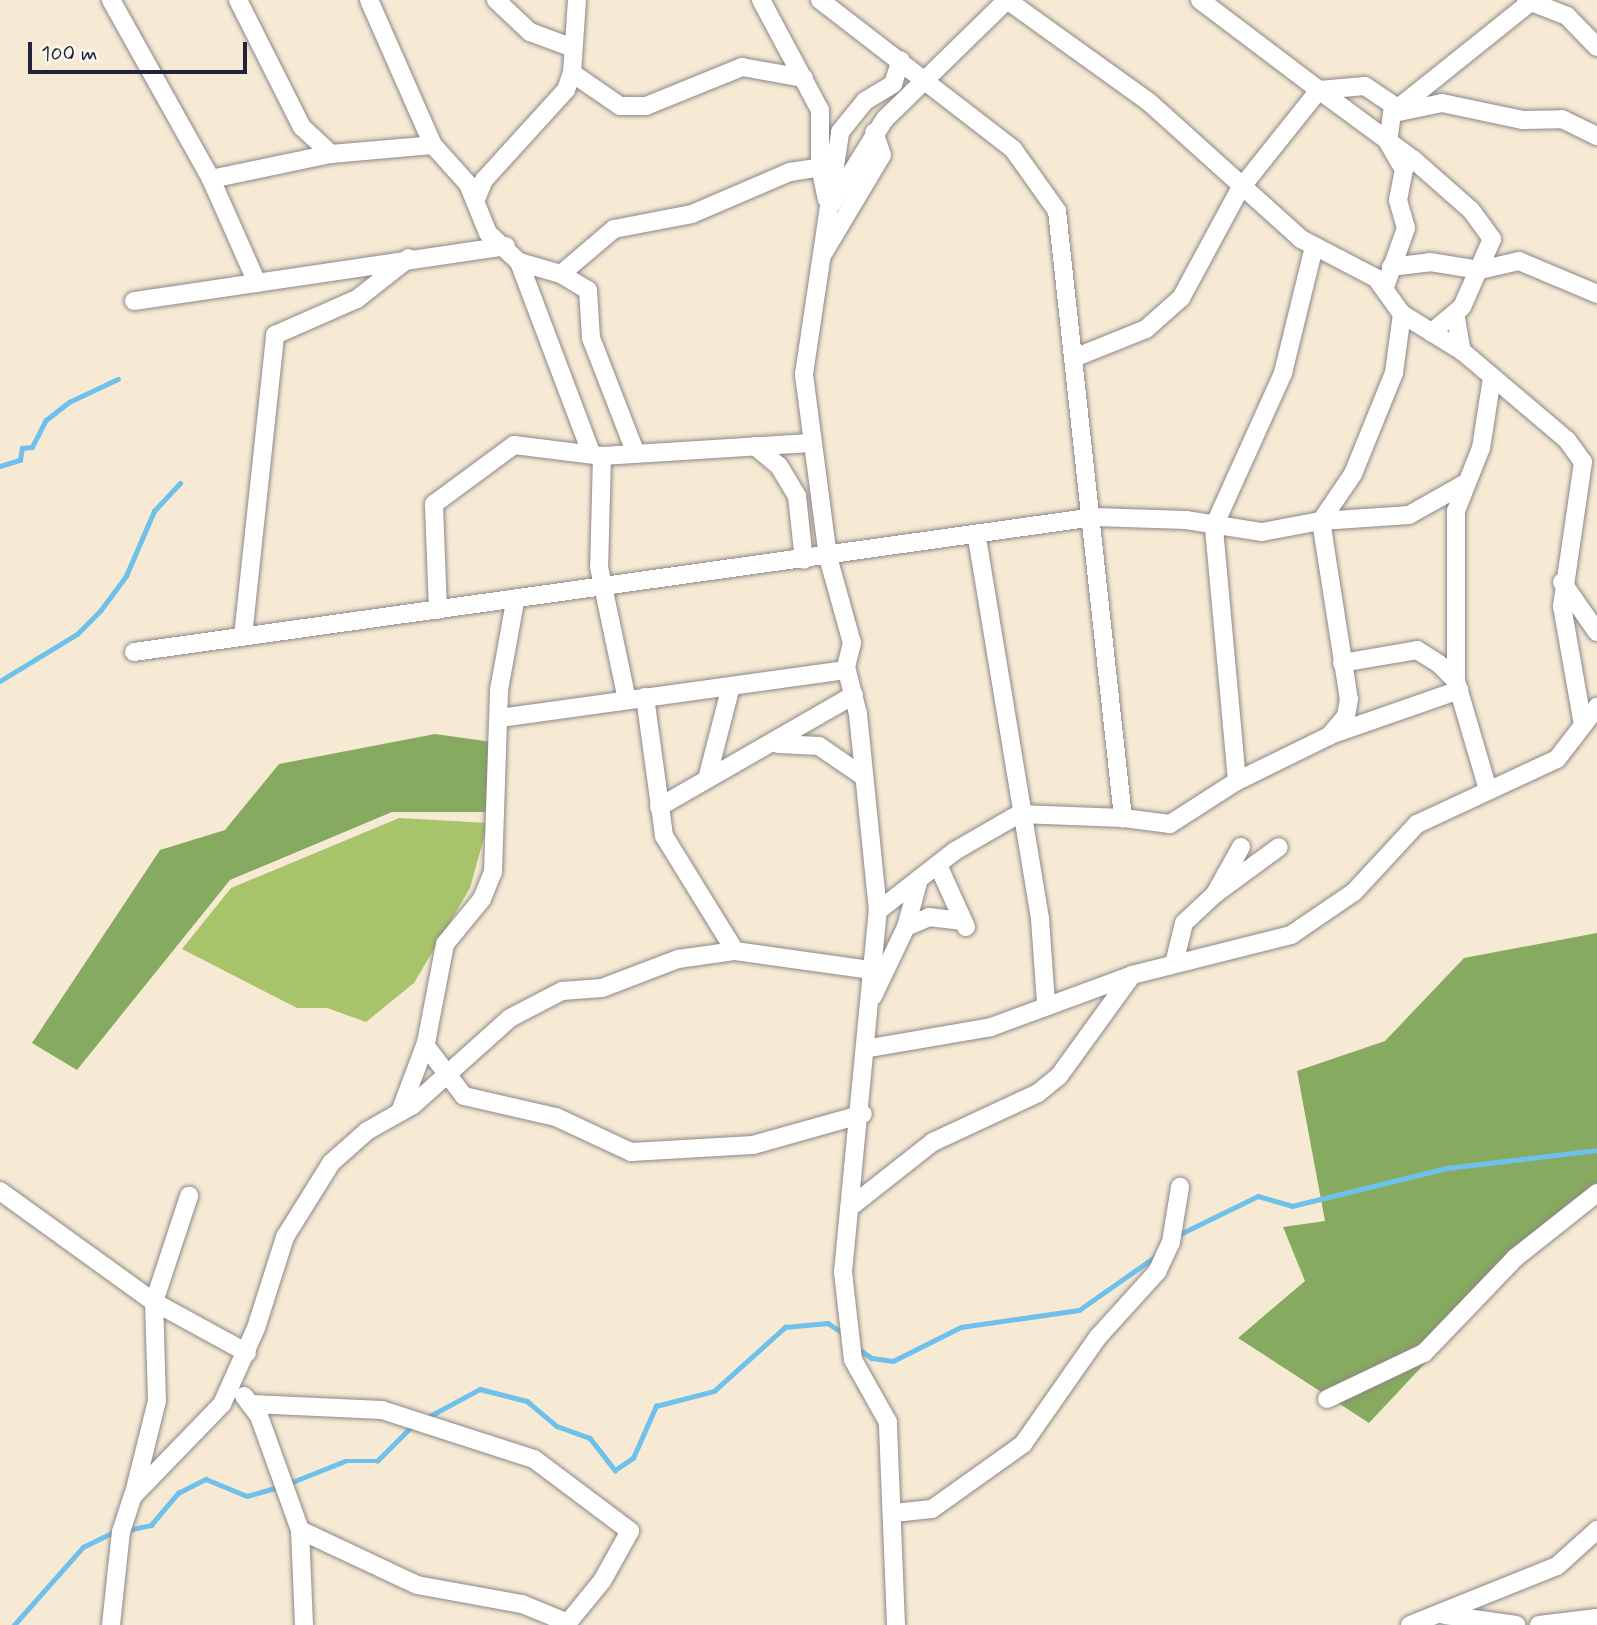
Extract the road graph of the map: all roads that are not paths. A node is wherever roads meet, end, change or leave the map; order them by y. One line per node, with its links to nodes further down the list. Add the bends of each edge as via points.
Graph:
1 (111, 0): 24 (street)
2 (238, 0): 22 (street, via 302,127)
3 (369, 0): 21 (street)
4 (496, 0): 11 (street, via 530,32)
5 (577, 0): 11 (street)
6 (761, 0): 14 (street)
7 (820, 0): 12 (street)
8 (1200, 0): 16 (street)
9 (1529, 1): 10 (street, via 1567,16); 17 (street)
10 (1597, 47)
11 (573, 48): 13 (street)
12 (901, 60): 15 (street); 27 (street, via 893,83 844,123)
13 (572, 73): 14 (street, via 599,96 628,109 742,67); 26 (street, via 566,90 484,180)
14 (804, 78): 23 (street, via 823,126)
15 (929, 82): 18 (street); 25 (street, via 1007,0 1149,102); 44 (street, via 1013,149 1050,195)
16 (1319, 90): 17 (street, via 1365,86); 20 (street); 25 (street)
17 (1394, 110): 19 (street, via 1442,103 1523,120 1562,119); 20 (street)
18 (874, 132): 27 (street); 30 (street, via 882,155)
19 (1597, 136)
20 (1388, 138): 33 (street, via 1404,170 1398,200 1406,228); 34 (street, via 1471,210 1492,239)
21 (433, 145): 22 (street); 26 (street)
22 (331, 154): 24 (street)
23 (820, 167): 27 (street); 35 (street, via 790,172 692,214 614,229)
24 (211, 179): 36 (street)
25 (1240, 189): 29 (street); 44 (street, via 1181,298 1146,329)
26 (476, 199): 28 (street, via 488,233)
27 (830, 206): 30 (street)
28 (506, 246): 31 (street); 32 (street)
29 (1314, 247): 37 (street, via 1366,269); 55 (street, via 1283,373)
30 (823, 254): 46 (street, via 804,374)
31 (409, 258): 36 (street); 64 (street, via 356,299 275,335)
32 (519, 262): 35 (street); 48 (street)
33 (1391, 267): 34 (street, via 1430,262); 37 (street)
34 (1480, 270): 38 (street, via 1519,261); 40 (street)
35 (561, 274): 49 (street, via 588,290 591,338)
36 (257, 283): 39 (street)
37 (1385, 287): 41 (street)
38 (1597, 294)
39 (134, 301)
40 (1455, 313): 42 (street); 43 (street)
41 (1402, 314): 42 (street); 54 (street, via 1394,373 1353,474)
42 (1431, 333): 43 (street)
43 (1462, 351): 45 (street)
44 (1074, 358): 53 (street)
45 (1492, 378): 50 (street, via 1481,448); 59 (street, via 1583,462)
46 (810, 443): 47 (street); 51 (street)
47 (755, 446): 49 (street); 52 (street, via 779,466)
48 (596, 454): 49 (street); 60 (street); 62 (street, via 514,445 435,502)
49 (636, 454)
50 (1464, 484): 54 (street, via 1409,516); 69 (street, via 1452,576 1459,625)
51 (820, 503): 52 (street); 57 (street)
52 (799, 507): 58 (street)
53 (1094, 517): 55 (street); 56 (street); 86 (street)
54 (1321, 521): 55 (street, via 1271,532); 66 (street)
55 (1214, 526): 82 (street)
56 (977, 538): 57 (street); 85 (street)
57 (828, 557): 58 (street); 67 (street, via 852,643)
58 (804, 560): 60 (street)
59 (1562, 582): 63 (street); 77 (street)
60 (603, 587): 61 (street); 72 (street)
61 (515, 602): 62 (street); 76 (street, via 499,690)
62 (438, 610): 64 (street)
63 (1597, 632)
64 (243, 636): 65 (street)
65 (134, 652)
66 (1342, 663): 69 (street, via 1417,650); 78 (street, via 1346,716)
67 (846, 670): 68 (street); 70 (street)
68 (731, 686): 71 (street); 81 (street)
69 (1458, 686): 78 (street); 83 (street)
70 (854, 695): 74 (street); 75 (street)
71 (645, 697): 72 (street); 84 (street)
72 (627, 699): 76 (street)
73 (1597, 707): 77 (street)
74 (828, 709): 75 (street); 79 (street)
75 (858, 714): 80 (street)
76 (500, 718): 100 (street, via 493,872 482,899 445,944)
77 (1583, 725): 83 (street, via 1557,759)
78 (1329, 736): 82 (street)
79 (778, 744): 80 (street, via 818,746); 81 (street)
80 (861, 775): 92 (street)
81 (707, 779): 84 (street)
82 (1237, 781): 86 (street, via 1170,824)
83 (1488, 790): 95 (street, via 1417,824 1354,892 1291,934)
84 (659, 807): 94 (street, via 678,864)
85 (1018, 814): 86 (street); 89 (street); 99 (street, via 1040,919)
86 (1123, 818)
87 (1241, 847): 91 (street)
88 (1279, 847): 91 (street)
89 (938, 865): 90 (street); 93 (street, via 965,926 929,917)
90 (919, 879): 92 (street); 93 (street)
91 (1215, 894): 95 (street, via 1184,923)
92 (878, 911): 96 (street)
93 (906, 928): 98 (street)
94 (735, 951): 96 (street); 102 (street, via 678,959 602,988 562,991 510,1018)
95 (1174, 964): 97 (street)
96 (870, 970): 98 (street)
97 (1132, 975): 99 (street); 109 (street, via 1059,1076 1038,1093 933,1142)
98 (870, 1002): 101 (street)
99 (1046, 1002): 101 (street, via 991,1027)
100 (425, 1045): 102 (street); 103 (street)
101 (870, 1048): 104 (street)
102 (444, 1075): 103 (street); 104 (street, via 464,1096 556,1117 631,1152 753,1145)
103 (400, 1112): 111 (street, via 367,1131 322,1175 276,1257)
104 (863, 1114): 109 (street)
105 (1180, 1187): 116 (street, via 1171,1242 1157,1272 1098,1337 1023,1444 932,1509)
106 (0, 1191): 110 (street)
107 (1597, 1193): 113 (street, via 1515,1258 1424,1353)
108 (189, 1196): 110 (street)
109 (849, 1208): 116 (street, via 843,1272 853,1360 888,1422)
110 (154, 1302): 111 (street); 115 (street, via 157,1401)
111 (247, 1353): 112 (street)
112 (232, 1387): 114 (street); 115 (street, via 180,1453)
113 (1327, 1399)
114 (252, 1404): 117 (street); 121 (street, via 391,1412 534,1459 630,1531 603,1581)
115 (133, 1496): 122 (street, via 121,1532)
116 (894, 1513): 124 (street)
117 (300, 1530): 121 (street, via 417,1585 522,1604); 123 (street)
118 (1597, 1530): 119 (street, via 1557,1566)
119 (1445, 1615): 125 (street); 126 (street)
120 (1597, 1618): 127 (street)
121 (567, 1624)
122 (111, 1625)
123 (304, 1625)
124 (895, 1625)
125 (1409, 1625)
126 (1516, 1625)
127 (1539, 1625)

